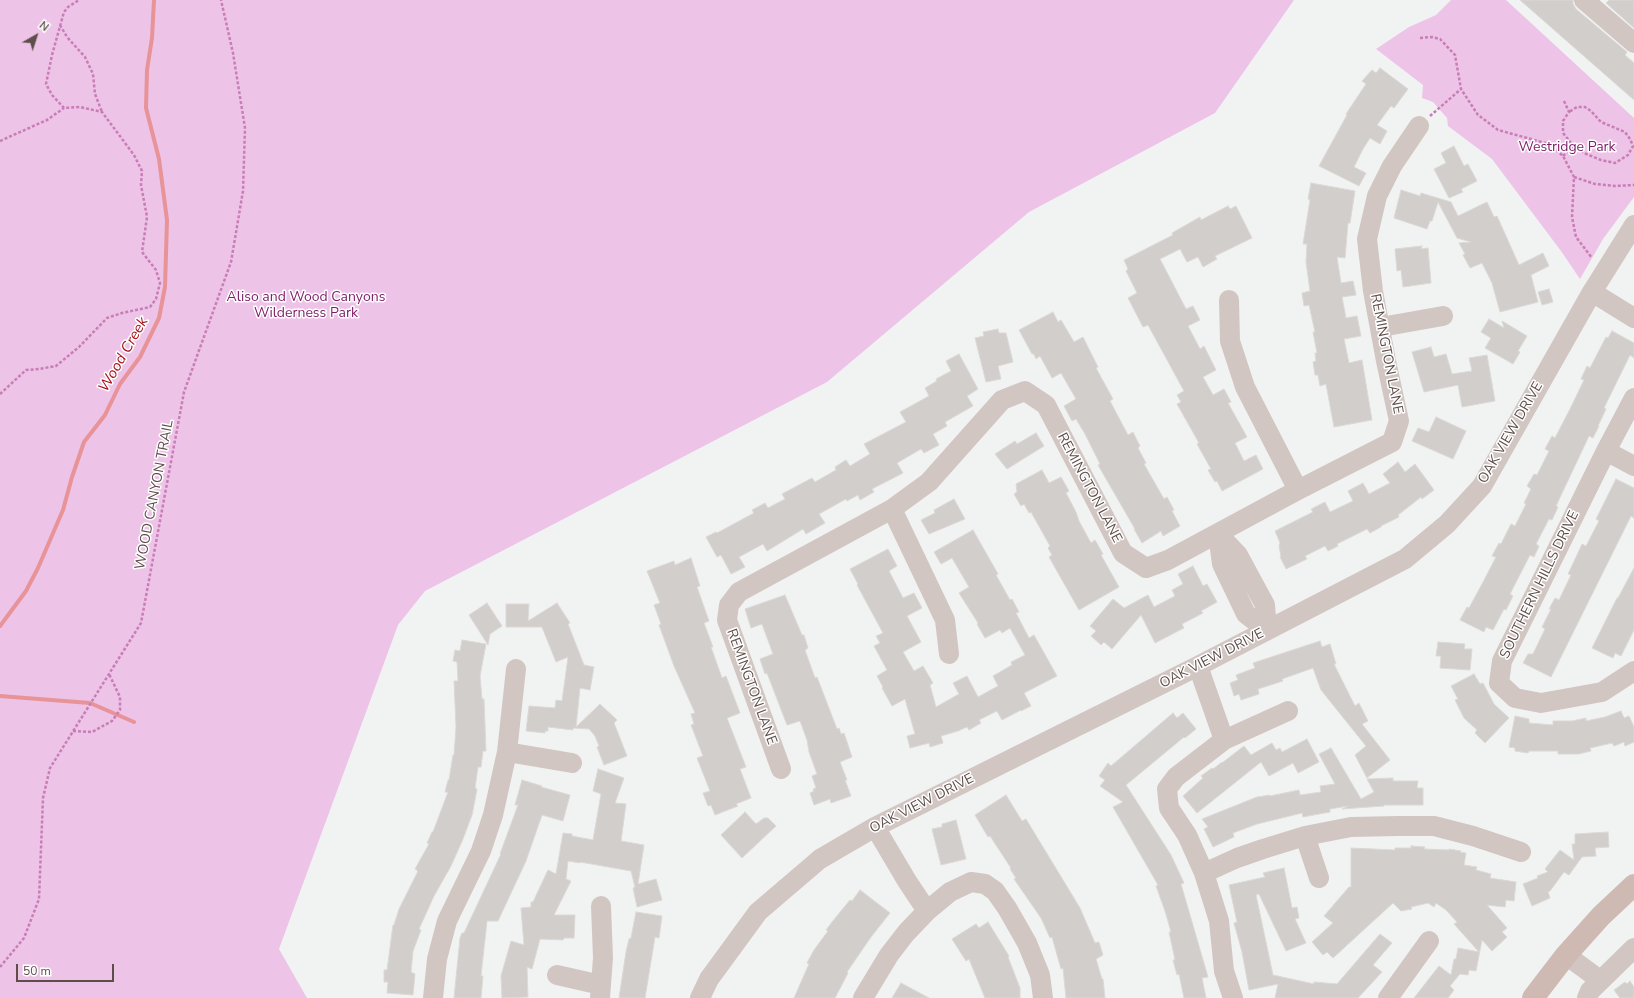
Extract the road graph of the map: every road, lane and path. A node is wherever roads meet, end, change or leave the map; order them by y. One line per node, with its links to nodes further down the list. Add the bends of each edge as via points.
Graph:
1 (79, 0): 4 (path, via 64,12)
2 (221, 0): 37 (path, WOOD CANYON TRAIL, via 233,53 245,128 243,191 232,262 184,392 141,623)
3 (1584, 0): 6 (street)
4 (60, 25): 9 (path, via 46,84 52,96); 10 (path, via 85,57 93,74 95,94)
5 (1420, 38): 7 (path, via 1440,39 1447,45 1455,55)
6 (1634, 43)
7 (1461, 89): 12 (path); 15 (path, via 1478,115 1498,130 1550,144)
8 (1564, 101): 11 (path)
9 (64, 108): 10 (path, via 80,107); 13 (path, via 47,120)
10 (102, 112): 25 (path, via 134,155 142,171 141,185 146,217 142,252 156,270 160,283 156,299 150,307 107,318 56,366 26,370)
11 (1569, 112): 14 (path, via 1563,122 1563,133); 14 (path, via 1577,107 1585,107 1601,122 1625,132 1633,146 1628,155 1615,163 1584,153)
12 (1419, 126): 24 (street, REMINGTON LANE, via 1392,166 1377,196 1367,239 1373,291)
13 (0, 141)
14 (1575, 146): 15 (path)
15 (1563, 156): 16 (path)
16 (1574, 177): 17 (path, via 1595,184); 19 (path, via 1572,216 1576,237)
17 (1634, 185)
18 (1634, 225): 20 (street, OAK VIEW DRIVE)
19 (1592, 258)
20 (1592, 292): 23 (street); 32 (street, OAK VIEW DRIVE, via 1482,486 1447,524 1405,560)
21 (1229, 300): 29 (street, via 1230,341 1245,387)
22 (1443, 316): 24 (street)
23 (1634, 318)
24 (1381, 327): 29 (street, REMINGTON LANE, via 1399,421 1392,442)
25 (0, 394)
26 (1634, 398): 27 (street, SOUTHERN HILLS DRIVE)
27 (1606, 451): 28 (street); 36 (street, SOUTHERN HILLS DRIVE, via 1502,661 1499,683 1515,698 1541,703 1602,692)
28 (1634, 466)
29 (1298, 490): 31 (street, REMINGTON LANE)
30 (892, 509): 31 (street, REMINGTON LANE, via 929,482 1002,400 1025,391 1046,405 1123,552 1146,568 1168,560); 33 (street, via 945,620); 43 (street, REMINGTON LANE, via 739,592 729,605 727,620)
31 (1218, 534): 32 (street, via 1238,555 1238,575 1265,605)
32 (1267, 630): 34 (street, OAK VIEW DRIVE)
33 (949, 654)
34 (1198, 666): 40 (street); 44 (street, OAK VIEW DRIVE)
35 (516, 668): 41 (street)
36 (1634, 671)
37 (109, 673): 39 (path, WOOD CANYON TRAIL); 39 (path, via 120,697 120,710 112,721 92,732)
38 (1288, 711): 40 (street)
39 (73, 731): 55 (path, WOOD CANYON TRAIL, via 50,768 43,798 39,899 24,938)
40 (1224, 740): 47 (street, via 1176,777 1166,789 1169,808 1187,835)
41 (507, 752): 42 (street); 59 (street, via 493,815 481,851 447,921)
42 (572, 762)
43 (781, 769)
44 (875, 827): 51 (street); 60 (street, OAK VIEW DRIVE, via 820,858 758,912 709,979)
45 (1305, 836): 46 (street, via 1351,827 1434,826); 47 (street, via 1237,858); 48 (street)
46 (1520, 852)
47 (1204, 873): 63 (street, via 1219,921 1224,971)
48 (1319, 878)
49 (1634, 885): 54 (main road, via 1601,916)
50 (601, 906): 58 (street, via 603,958)
51 (927, 911): 61 (street, via 889,955); 62 (street, via 950,892 971,882 985,884 995,891 1027,942 1040,976)
52 (1429, 941): 64 (street)
53 (1632, 953): 57 (street)
54 (1566, 955): 57 (street); 65 (main road)
55 (0, 967)
56 (557, 975): 58 (street)
57 (1600, 980): 66 (street)
58 (600, 991)
59 (432, 998)
60 (700, 998)
61 (863, 998)
62 (1043, 998)
63 (1233, 998)
64 (1388, 998)
65 (1533, 998)
66 (1587, 998)

